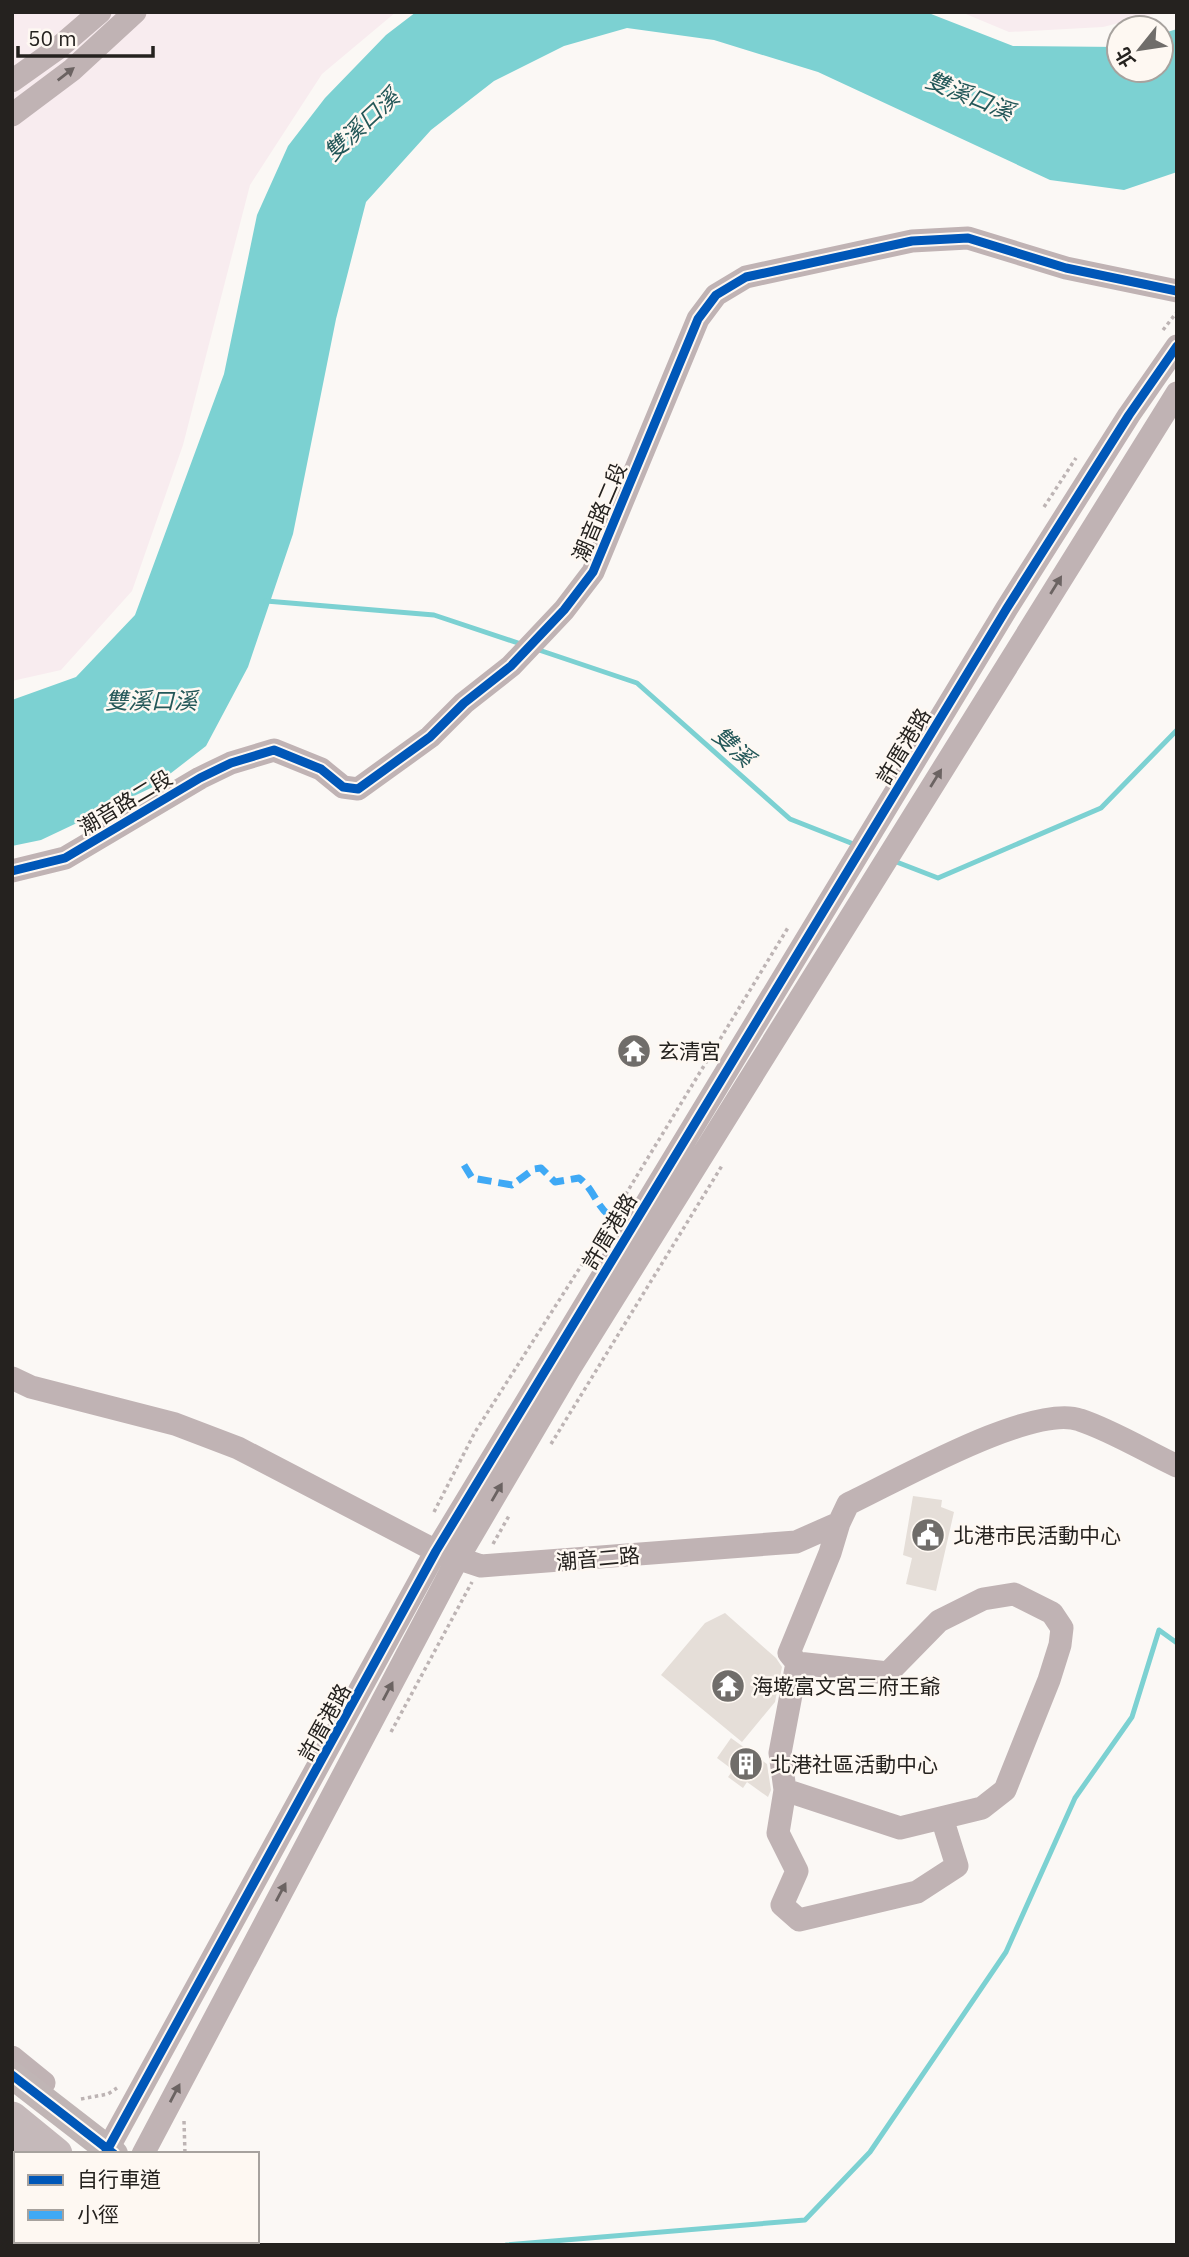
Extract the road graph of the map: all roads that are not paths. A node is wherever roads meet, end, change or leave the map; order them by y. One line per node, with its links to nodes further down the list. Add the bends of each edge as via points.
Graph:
1 (100, 12): 3 (street)
2 (135, 12): 4 (street, one-way to 2, via 72,70)
3 (12, 81)
4 (12, 115)
5 (1177, 291): 8 (street, 潮音路二段, via 1066,268 968,238 912,241 746,278 716,295 698,319 593,572 511,666 430,737 358,789 343,787 321,769 274,750 231,763 65,858)
6 (1177, 346): 12 (street, 許厝港路, via 1007,608)
7 (1177, 393): 13 (street, 許厝港路, one-way to 7, via 577,1357)
8 (12, 871)
9 (12, 1378): 12 (street, 潮音二路, via 31,1387 175,1424 238,1448)
10 (1177, 1466): 11 (street, 潮音二路, via 1079,1419 1052,1416 1015,1425 848,1504)
11 (839, 1523): 13 (street, 潮音二路, via 796,1542 481,1566); 14 (street, via 789,1653)
12 (436, 1551): 13 (street, 潮音二路); 23 (street, 許厝港路)
13 (457, 1560): 24 (street, 許厝港路, one-way to 13)
14 (797, 1663): 15 (street, via 779,1753); 16 (street, via 888,1673 939,1621 983,1599 1014,1594 1052,1613 1062,1628 1060,1645 1033,1725 1004,1790 982,1808)
15 (785, 1790): 16 (street, via 900,1828); 16 (street, via 778,1833 797,1871 782,1905 799,1920 917,1892 957,1866)
16 (942, 1818)
17 (12, 2057): 21 (street, via 76,2108)
18 (12, 2075): 22 (main road)
19 (12, 2118): 20 (highway)
20 (54, 2152)
21 (108, 2152)
22 (108, 2152)
23 (110, 2152)
24 (144, 2152)

